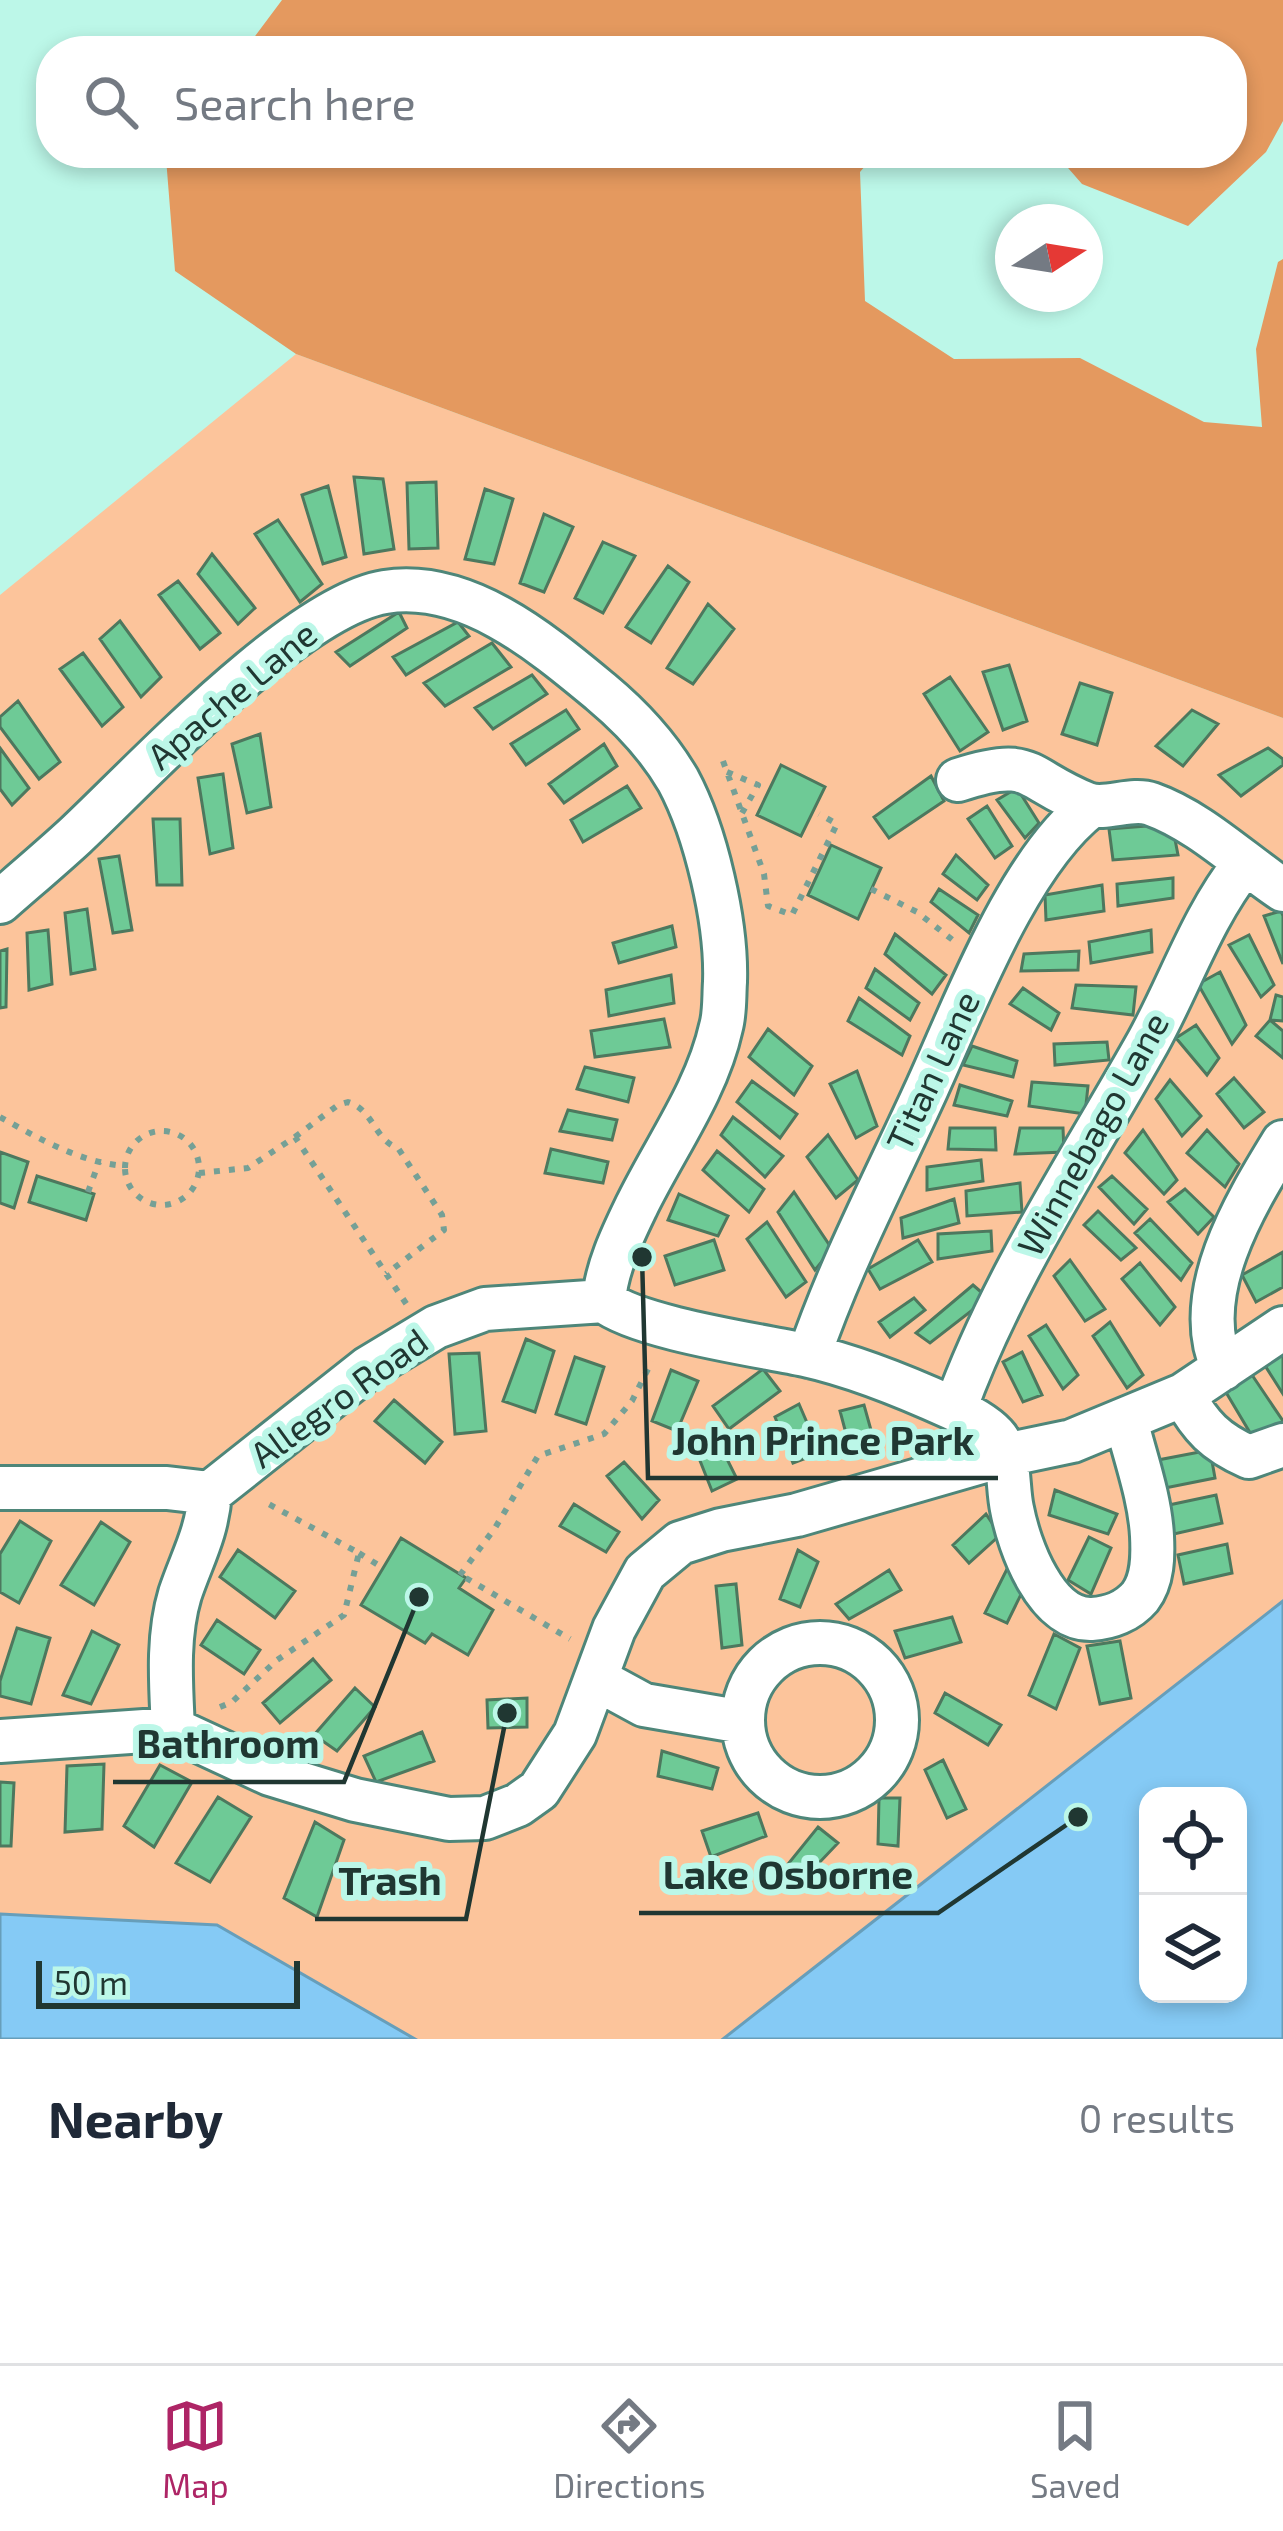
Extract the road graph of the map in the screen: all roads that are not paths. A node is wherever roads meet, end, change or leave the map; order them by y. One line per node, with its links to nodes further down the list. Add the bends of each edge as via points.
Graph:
1 (958, 780): 2 (street, via 1000,767 1039,776)
2 (1091, 806): 3 (street, via 1146,802); 9 (street, Titan Lane, via 1050,847 985,962 872,1198)
3 (1244, 864): 4 (street); 12 (street, Winnebago Lane, via 1192,944 1151,1036 1000,1300)
4 (1283, 890)
5 (0, 902): 7 (street, Apache Lane, via 240,682 337,608 385,592 427,592 475,605 519,630 646,734 679,782 719,914 722,1027 622,1238)
6 (1283, 1142): 10 (street, via 1250,1195 1222,1265 1212,1312)
7 (604, 1300): 9 (street, Allegro Road, via 664,1324); 17 (street, Allegro Road, via 485,1309 425,1333)
8 (1283, 1328): 10 (street)
9 (809, 1356): 12 (street, Allegro Road)
10 (1223, 1369): 11 (street)
11 (1183, 1395): 13 (street); 14 (street, via 1216,1443 1249,1457)
12 (955, 1409): 15 (street, Allegro Road, via 997,1436)
13 (1126, 1420): 15 (street, via 1072,1442); 15 (street, via 1149,1510 1151,1576 1137,1602 1118,1614 1073,1617 1052,1600 1012,1513)
14 (1283, 1445)
15 (1005, 1455): 18 (street, via 680,1543 645,1572)
16 (0, 1488): 17 (street)
17 (210, 1493): 20 (street, via 200,1549 180,1596)
18 (601, 1669): 19 (street, via 644,1706); 20 (street, via 575,1734 539,1790 485,1818 449,1820 355,1801 270,1774)
19 (743, 1722)
20 (173, 1729): 21 (street)
21 (0, 1741)

